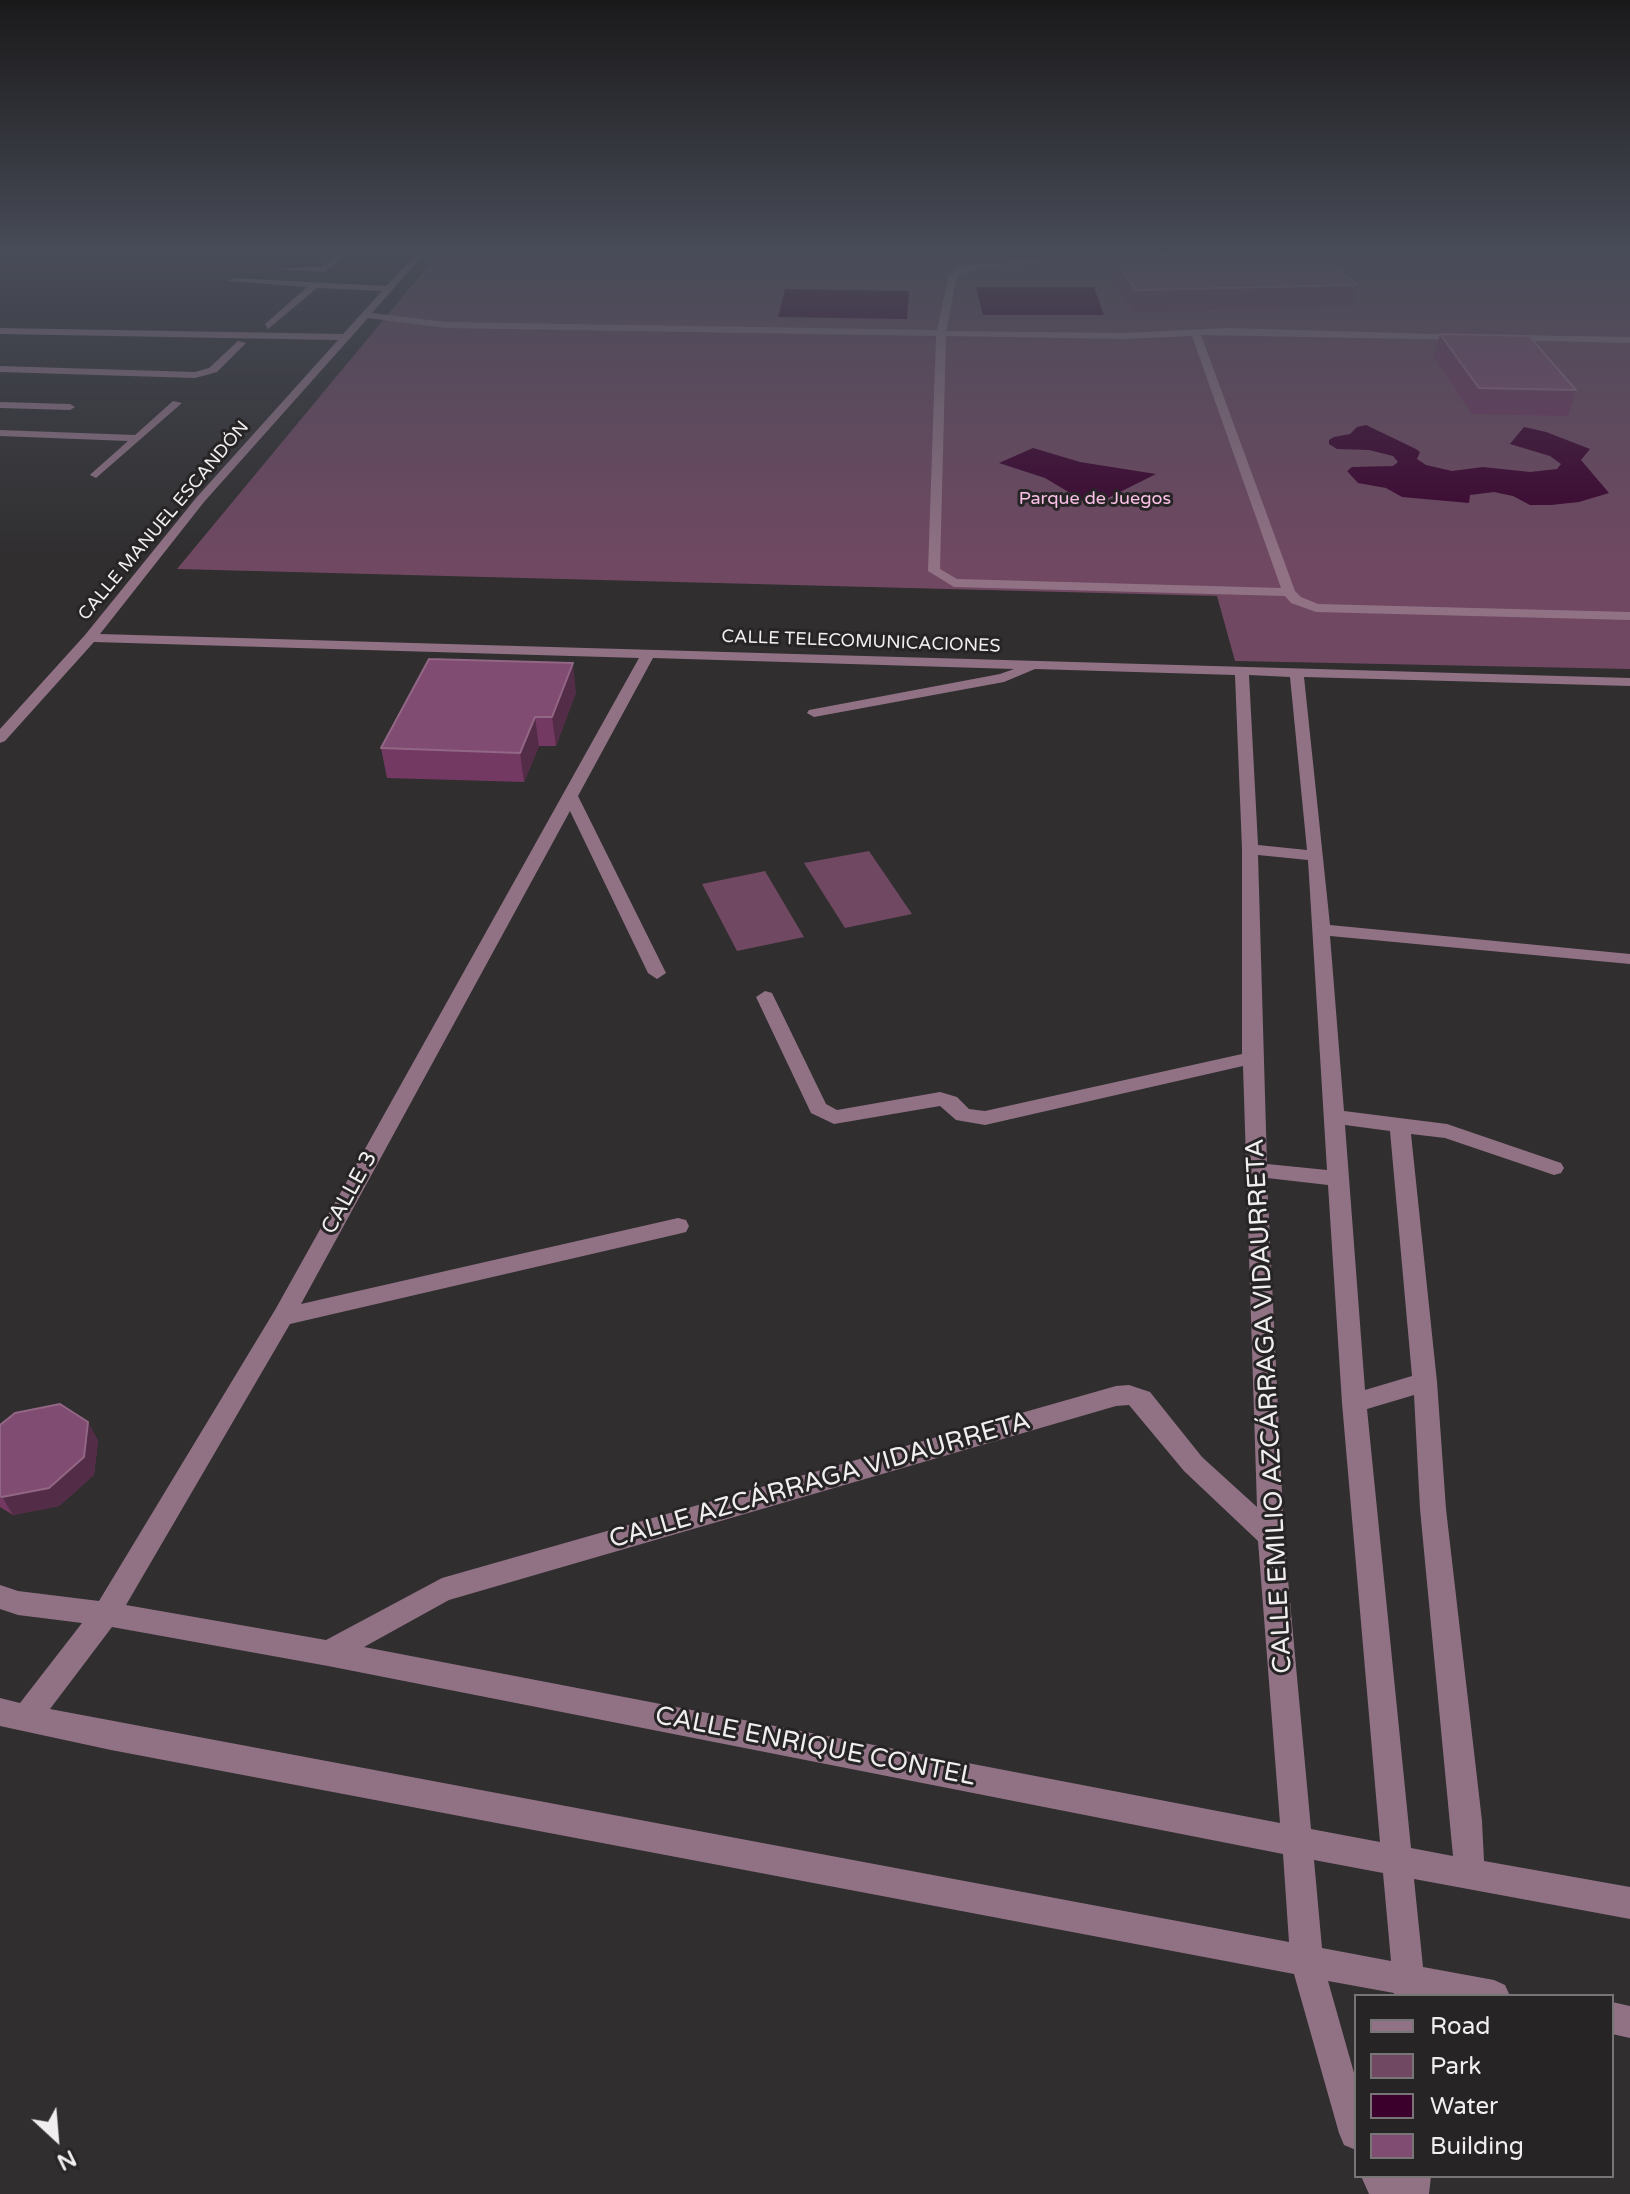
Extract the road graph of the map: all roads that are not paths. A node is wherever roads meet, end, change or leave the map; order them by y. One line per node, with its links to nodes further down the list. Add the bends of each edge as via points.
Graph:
1 (226, 357): 5 (street, via 213,370 195,375)
2 (327, 357): 14 (street, CALLE MANUEL ESCANDÓN, via 200,500)
3 (941, 357): 12 (street, via 933,568 937,575 954,583)
4 (1205, 357): 12 (street)
5 (0, 369)
6 (177, 403): 10 (street)
7 (0, 405): 8 (street)
8 (70, 407)
9 (0, 433): 10 (street)
10 (138, 438): 11 (street)
11 (96, 475)
12 (1289, 592): 13 (street, via 1304,606 1316,608)
13 (1630, 616)
14 (90, 638): 15 (street, CALLE TELECOMUNICACIONES); 21 (street, CALLE MANUEL ESCANDÓN)
15 (649, 653): 16 (street, CALLE TELECOMUNICACIONES); 22 (street, CALLE 3)
16 (1033, 664): 17 (street, CALLE TELECOMUNICACIONES); 20 (street, via 1004,678)
17 (1242, 672): 18 (street, CALLE TELECOMUNICACIONES); 23 (street, CALLE EMILIO AZCÁRRAGA VIDAURRETA)
18 (1297, 674): 19 (street, CALLE TELECOMUNICACIONES); 24 (street)
19 (1630, 682)
20 (814, 713)
21 (0, 738)
22 (570, 795): 27 (street); 36 (street, CALLE 3)
23 (1250, 849): 24 (street); 29 (street, CALLE EMILIO AZCÁRRAGA VIDAURRETA)
24 (1316, 856): 25 (street)
25 (1322, 930): 26 (street); 30 (street)
26 (1630, 959)
27 (657, 973)
28 (765, 997): 29 (street, via 818,1108 834,1117 940,1099 963,1115 985,1118)
29 (1252, 1058): 33 (street, CALLE EMILIO AZCÁRRAGA VIDAURRETA)
30 (1334, 1117): 31 (street); 34 (street)
31 (1400, 1125): 32 (street, via 1447,1131); 37 (street)
32 (1554, 1168)
33 (1258, 1170): 34 (street); 39 (street, CALLE EMILIO AZCÁRRAGA VIDAURRETA)
34 (1337, 1179): 38 (street)
35 (678, 1226): 36 (street)
36 (283, 1316): 41 (street, CALLE 3)
37 (1425, 1382): 38 (street); 46 (street)
38 (1354, 1403): 45 (street)
39 (1271, 1536): 42 (street, CALLE AZCÁRRAGA VIDAURRETA, via 1193,1464 1141,1399 1116,1396 442,1590); 44 (street, CALLE EMILIO AZCÁRRAGA VIDAURRETA)
40 (0, 1597): 41 (street, CALLE ENRIQUE CONTEL)
41 (106, 1614): 42 (street, CALLE ENRIQUE CONTEL); 43 (street, CALLE 3)
42 (328, 1653): 44 (street, CALLE ENRIQUE CONTEL)
43 (13, 1714): 48 (street)
44 (1297, 1841): 45 (street, CALLE ENRIQUE CONTEL); 48 (street, CALLE EMILIO AZCÁRRAGA VIDAURRETA)
45 (1398, 1861): 46 (street, CALLE ENRIQUE CONTEL); 49 (street)
46 (1469, 1874): 47 (street, CALLE ENRIQUE CONTEL)
47 (1630, 1903)
48 (1307, 1962): 49 (street); 51 (street, CALLE EMILIO AZCÁRRAGA VIDAURRETA)
49 (1410, 1988): 50 (street)
50 (1473, 1994)
51 (1354, 2127)

